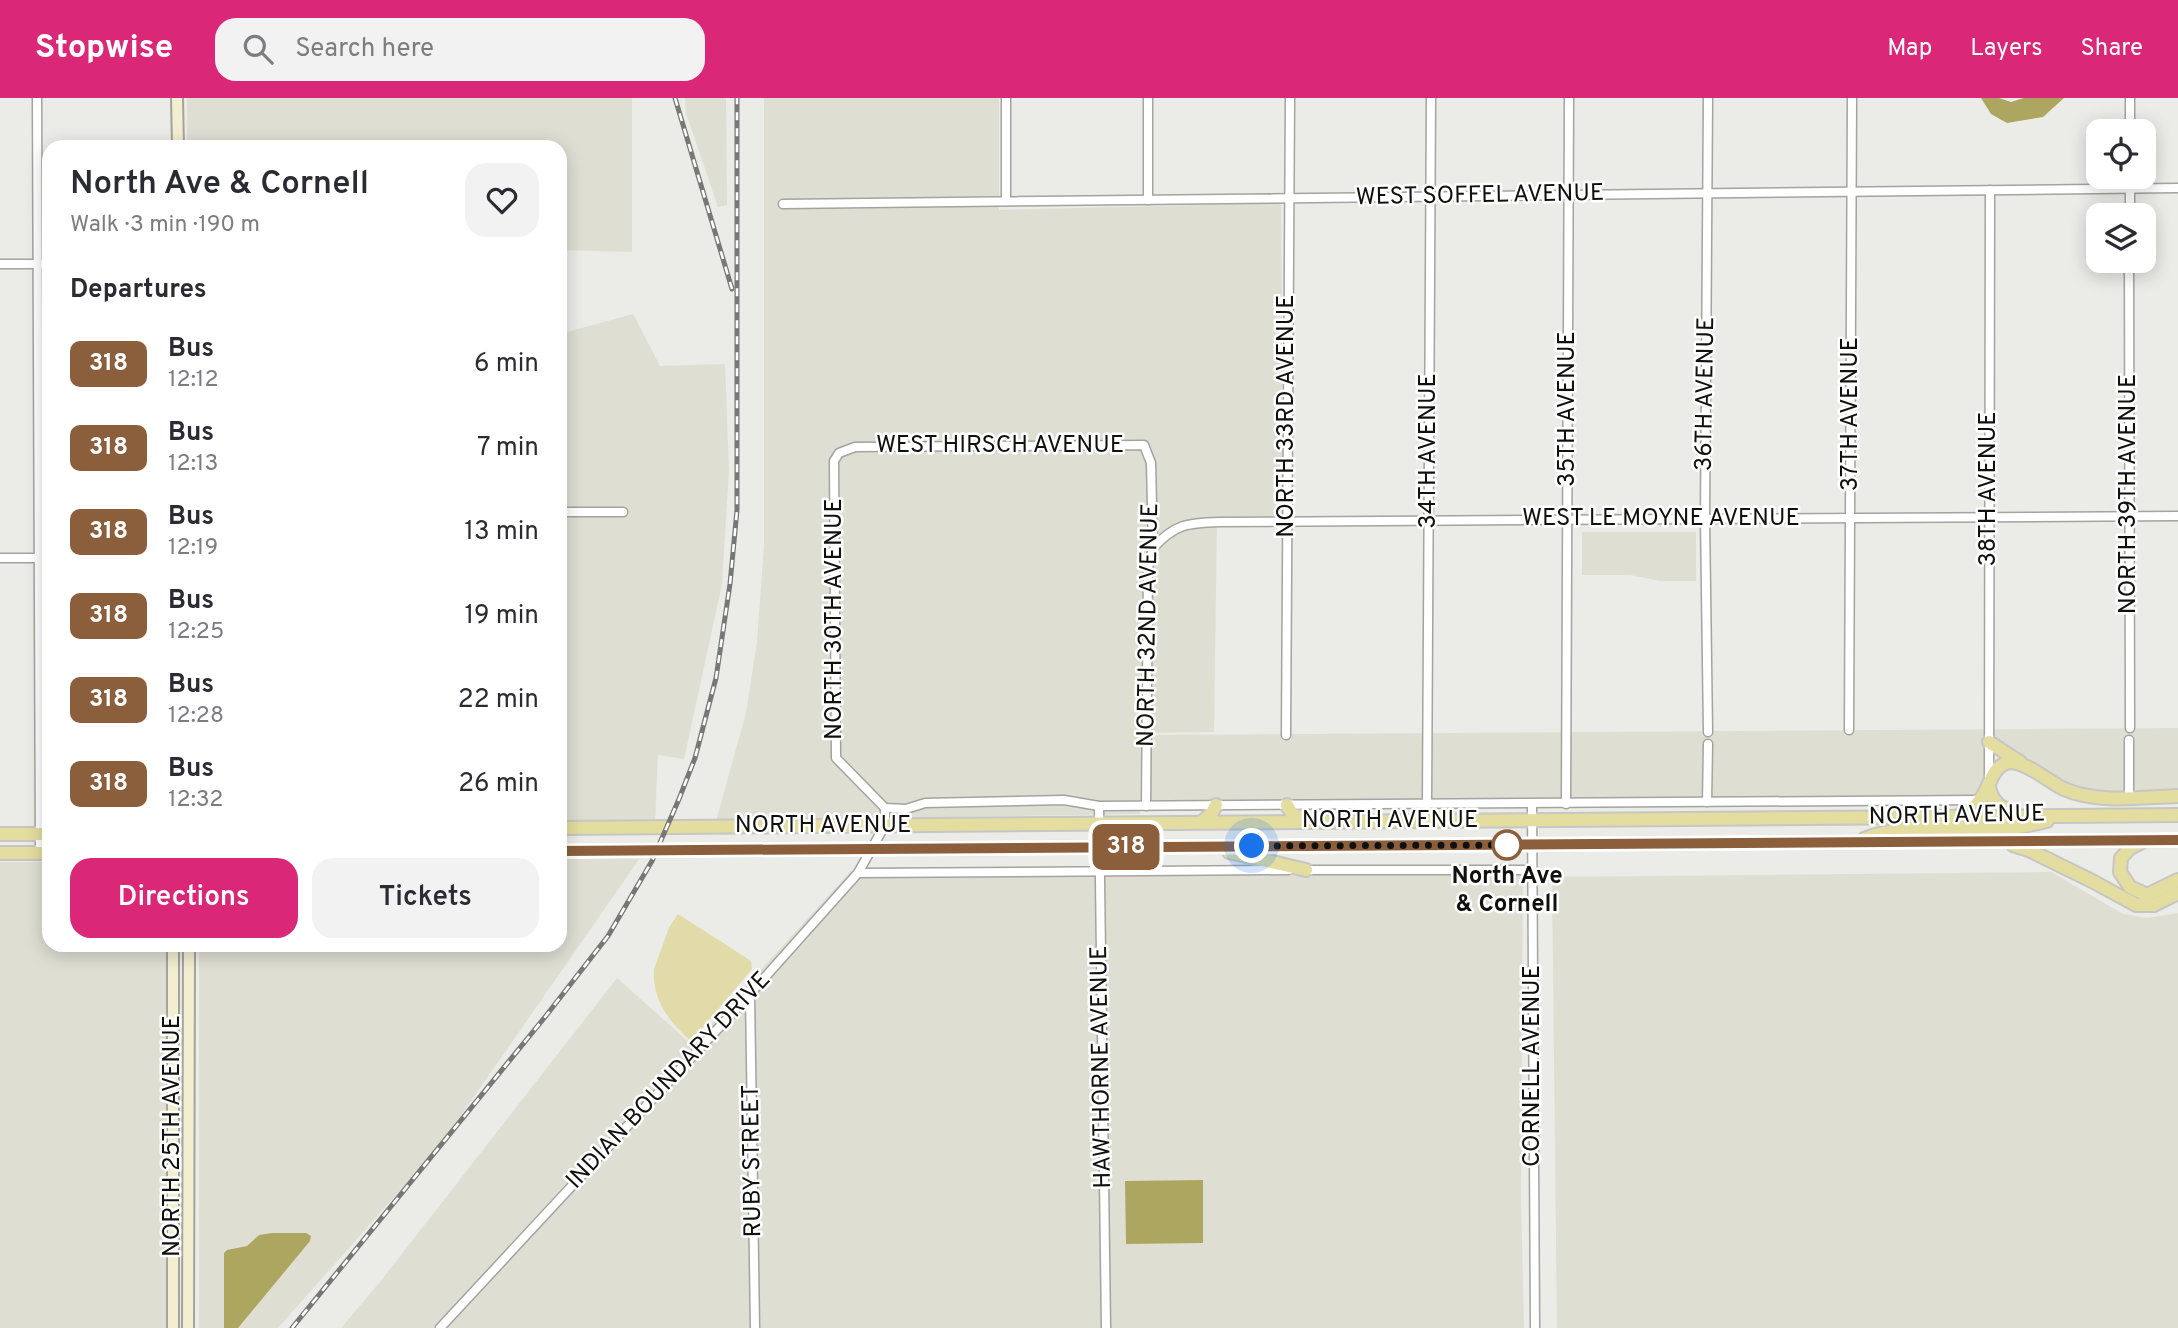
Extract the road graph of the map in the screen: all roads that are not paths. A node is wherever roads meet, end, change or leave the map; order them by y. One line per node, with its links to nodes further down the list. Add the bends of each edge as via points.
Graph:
1 (37, 98): 26 (street)
2 (177, 98): 12 (main road)
3 (1006, 98): 22 (street)
4 (1148, 98): 23 (street)
5 (1290, 98): 21 (street, NORTH 33RD AVENUE)
6 (1431, 98): 20 (street, 34TH AVENUE)
7 (1569, 98): 19 (street, 35TH AVENUE)
8 (1709, 98): 18 (street, 36TH AVENUE)
9 (1852, 98): 17 (street, 37TH AVENUE)
10 (2130, 98): 11 (street)
11 (2130, 119)
12 (178, 140)
13 (2156, 188): 14 (street, WEST SOFFEL AVENUE)
14 (2178, 188)
15 (2086, 189): 16 (street, WEST SOFFEL AVENUE)
16 (1990, 190): 17 (street, WEST SOFFEL AVENUE); 35 (street, 38TH AVENUE)
17 (1852, 192): 18 (street, WEST SOFFEL AVENUE); 36 (street, 37TH AVENUE)
18 (1708, 193): 19 (street, WEST SOFFEL AVENUE); 37 (street, 36TH AVENUE)
19 (1569, 195): 20 (street, WEST SOFFEL AVENUE); 38 (street, 35TH AVENUE)
20 (1430, 197): 21 (street, WEST SOFFEL AVENUE); 39 (street, 34TH AVENUE)
21 (1290, 199): 23 (street, WEST SOFFEL AVENUE); 40 (street, NORTH 33RD AVENUE)
22 (1006, 201): 23 (street, WEST SOFFEL AVENUE); 24 (street, WEST SOFFEL AVENUE)
23 (1148, 201)
24 (783, 204)
25 (0, 264): 26 (street)
26 (38, 264): 27 (street); 43 (street)
27 (42, 264)
28 (2129, 273): 33 (street, NORTH 39TH AVENUE)
29 (1144, 445): 30 (street, WEST HIRSCH AVENUE); 41 (street, NORTH 32ND AVENUE, via 1151,463)
30 (855, 447): 64 (street, NORTH 30TH AVENUE, via 839,453 834,461 836,758)
31 (567, 512): 32 (street)
32 (623, 512)
33 (2129, 516): 34 (street, WEST LE MOYNE AVENUE); 35 (street, WEST LE MOYNE AVENUE); 44 (street, NORTH 39TH AVENUE)
34 (2178, 516)
35 (1989, 517): 36 (street, WEST LE MOYNE AVENUE); 49 (street, 38TH AVENUE)
36 (1850, 518): 37 (street, WEST LE MOYNE AVENUE); 45 (street, 37TH AVENUE)
37 (1705, 519): 38 (street, WEST LE MOYNE AVENUE); 46 (street, 36TH AVENUE)
38 (1567, 520): 39 (street, WEST LE MOYNE AVENUE); 60 (street, 35TH AVENUE)
39 (1428, 521): 40 (street, WEST LE MOYNE AVENUE); 58 (street, 34TH AVENUE)
40 (1287, 522): 41 (street, WEST LE MOYNE AVENUE, via 1186,524 1166,534); 47 (street, NORTH 33RD AVENUE)
41 (1153, 548): 63 (street, NORTH 32ND AVENUE, via 1148,568)
42 (0, 558): 43 (street)
43 (39, 558): 54 (street)
44 (2130, 728)
45 (1849, 730)
46 (1708, 732)
47 (1286, 735)
48 (2129, 740): 55 (street)
49 (1989, 742): 51 (main road); 52 (street, 38TH AVENUE)
50 (1708, 744): 57 (street)
51 (2026, 766): 52 (main road, via 2016,762 2001,766); 55 (main road, via 2074,793)
52 (1987, 796): 57 (street, NORTH AVENUE); 67 (main road); 68 (main road, via 1999,807)
53 (2178, 796): 55 (main road)
54 (42, 797)
55 (2129, 797)
56 (1287, 800): 58 (street, NORTH AVENUE); 61 (street, NORTH AVENUE); 70 (main road, via 1292,814)
57 (1707, 802): 60 (street, NORTH AVENUE)
58 (1427, 804): 59 (street, NORTH AVENUE)
59 (1532, 804): 60 (street, NORTH AVENUE); 69 (street, CORNELL AVENUE)
60 (1566, 804)
61 (1216, 805): 63 (street, NORTH AVENUE); 71 (main road)
62 (1099, 806): 63 (street, NORTH AVENUE); 64 (street, NORTH AVENUE, via 1064,800); 72 (street, HAWTHORNE AVENUE)
63 (1146, 806)
64 (885, 808): 73 (street)
65 (2074, 815): 66 (main road, NORTH AVENUE); 68 (main road, NORTH AVENUE); 80 (main road, via 2007,828 1897,830)
66 (2178, 815)
67 (1954, 816): 68 (main road, NORTH AVENUE); 69 (main road, NORTH AVENUE)
68 (2023, 816)
69 (1532, 820): 70 (main road, NORTH AVENUE); 81 (street, CORNELL AVENUE)
70 (1312, 821): 71 (main road, NORTH AVENUE)
71 (1202, 822): 72 (main road, NORTH AVENUE)
72 (1099, 823): 73 (main road, NORTH AVENUE); 83 (street, HAWTHORNE AVENUE)
73 (885, 825): 74 (main road, NORTH AVENUE); 84 (street, INDIAN BOUNDARY DRIVE)
74 (567, 828)
75 (0, 834): 76 (main road)
76 (42, 834)
77 (2147, 840): 78 (main road, NORTH AVENUE); 79 (main road, NORTH AVENUE); 92 (main road, via 2122,858 2120,872 2130,887 2147,895)
78 (2178, 840)
79 (1999, 841): 80 (main road, NORTH AVENUE); 93 (main road, via 2029,850 2136,905 2154,905)
80 (1857, 842): 81 (main road, NORTH AVENUE)
81 (1532, 845): 82 (main road, NORTH AVENUE); 89 (street, CORNELL AVENUE)
82 (1198, 846): 83 (main road, NORTH AVENUE); 88 (main road)
83 (1099, 847): 84 (main road, NORTH AVENUE); 90 (street, HAWTHORNE AVENUE)
84 (872, 848): 85 (main road, NORTH AVENUE); 91 (street, INDIAN BOUNDARY DRIVE)
85 (567, 851)
86 (0, 853): 87 (main road)
87 (42, 853)
88 (1306, 870): 89 (street, NORTH AVENUE); 90 (street, NORTH AVENUE)
89 (1532, 870): 102 (street, CORNELL AVENUE)
90 (1099, 872): 91 (street, NORTH AVENUE); 101 (street, HAWTHORNE AVENUE)
91 (858, 873): 96 (street, INDIAN BOUNDARY DRIVE)
92 (2178, 880)
93 (2178, 893)
94 (173, 952): 97 (main road, NORTH 25TH AVENUE)
95 (189, 952): 98 (main road, NORTH 25TH AVENUE)
96 (750, 994): 99 (street, INDIAN BOUNDARY DRIVE); 100 (street, RUBY STREET)
97 (173, 1328)
98 (188, 1328)
99 (440, 1328)
100 (755, 1328)
101 (1105, 1328)
102 (1535, 1328)

